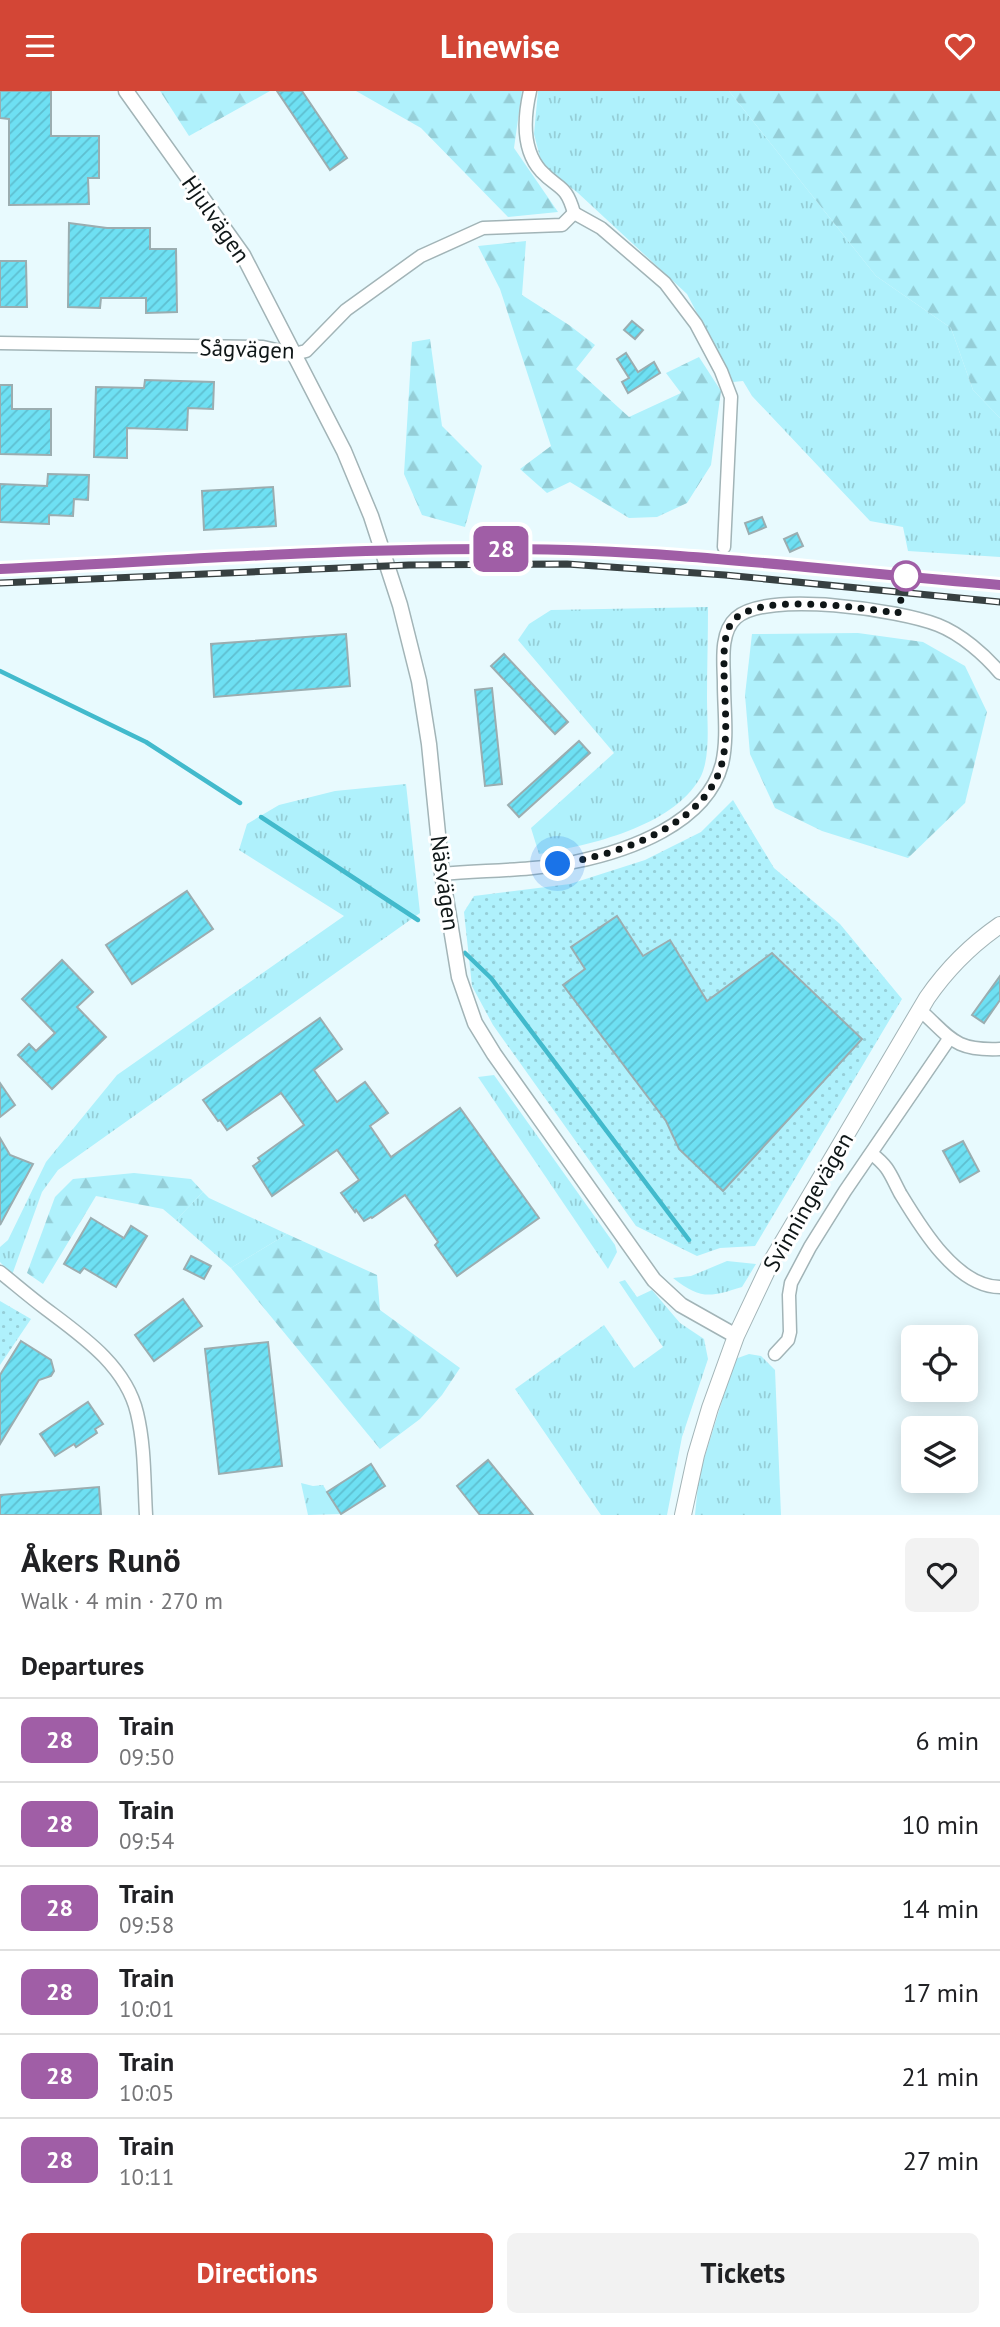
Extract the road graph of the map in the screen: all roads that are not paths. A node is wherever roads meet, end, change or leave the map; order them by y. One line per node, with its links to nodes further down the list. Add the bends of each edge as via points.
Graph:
1 (126, 91): 5 (street, Hjulvägen, via 243,255)
2 (530, 91): 3 (street, via 528,150 540,170 569,195)
3 (574, 213): 5 (street, Sågvägen, via 562,225 483,228 421,256 346,310 306,351); 6 (street, via 601,228 665,283 721,370 731,397)
4 (0, 343): 5 (street, Sågvägen, via 263,347)
5 (294, 354): 8 (street, Näsvägen, via 372,516 396,592 424,711)
6 (724, 547)
7 (1000, 673): 8 (street, via 968,643 939,625 898,613 801,604 753,610 735,619 727,633 725,745 721,766 694,809 643,840 598,856 544,866)
8 (442, 874): 16 (street, Näsvägen, via 459,977 485,1041 654,1280 681,1305)
9 (1000, 925): 10 (main road, Svinningevägen, via 952,967)
10 (919, 1010): 11 (street); 16 (main road, Svinningevägen, via 771,1262)
11 (949, 1039): 12 (street, via 971,1049); 13 (street)
12 (1000, 1049)
13 (872, 1154): 15 (street, via 885,1164 920,1225 949,1260 981,1284); 17 (street, via 798,1268 789,1295 788,1340)
14 (0, 1272): 18 (street, via 82,1336 124,1384 137,1410)
15 (1000, 1287)
16 (736, 1336): 19 (main road, Svinningevägen, via 703,1431)
17 (775, 1354)
18 (146, 1515)
19 (683, 1515)

